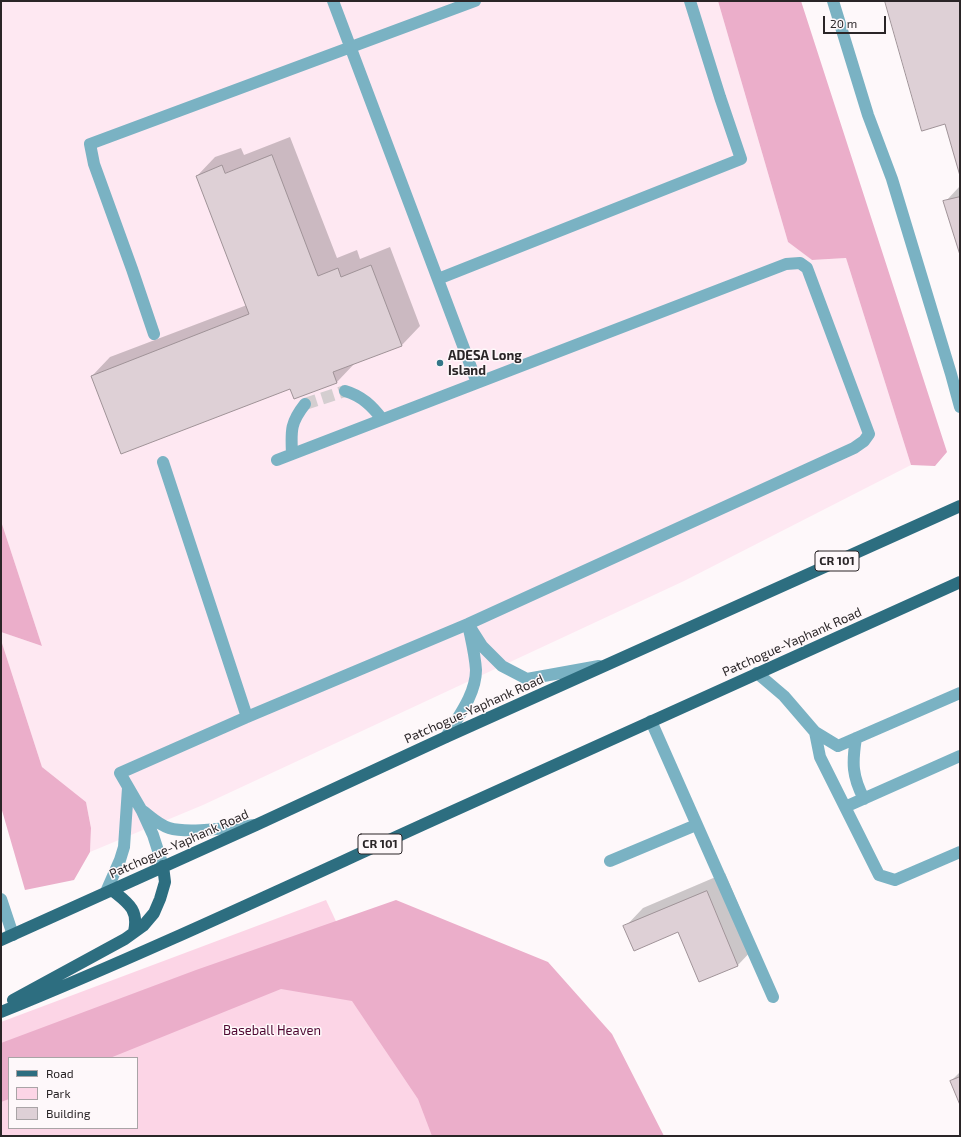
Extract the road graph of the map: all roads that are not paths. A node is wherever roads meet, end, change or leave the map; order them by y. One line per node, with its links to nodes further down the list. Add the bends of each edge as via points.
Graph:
1 (333, 1): 5 (lane)
2 (475, 1): 5 (lane)
3 (690, 1): 6 (lane, via 741,159)
4 (833, 1): 8 (lane, via 868,115 892,179)
5 (351, 48): 6 (lane); 7 (lane, via 90,144 94,164)
6 (438, 279): 9 (lane)
7 (154, 334)
8 (956, 373): 12 (lane)
9 (477, 383): 13 (lane); 19 (lane, via 786,264 800,263 807,268 869,434 854,448)
10 (345, 391): 13 (lane, via 363,399)
11 (305, 404): 14 (lane, via 291,430)
12 (960, 407)
13 (382, 419): 14 (lane)
14 (292, 454): 15 (lane)
15 (277, 460)
16 (163, 462): 23 (lane)
17 (960, 506): 20 (main road, Patchogue-Yaphank Road / CR 101)
18 (960, 582): 21 (main road, Patchogue-Yaphank Road / CR 101)
19 (468, 624): 20 (lane, via 482,646 502,666 527,679); 23 (lane); 26 (lane, via 476,671 465,706)
20 (608, 665): 26 (main road, Patchogue-Yaphank Road / CR 101)
21 (757, 673): 24 (main road, Patchogue-Yaphank Road / CR 101); 25 (lane, via 784,696)
22 (960, 693): 27 (lane)
23 (247, 717): 29 (lane, via 120,773)
24 (651, 721): 34 (lane); 45 (main road, Patchogue-Yaphank Road / CR 101, via 272,894)
25 (815, 732): 27 (lane, via 838,746); 31 (lane, via 820,757)
26 (446, 737): 33 (main road, Patchogue-Yaphank Road / CR 101)
27 (856, 738): 30 (lane, via 854,768 857,785)
28 (960, 756): 30 (lane)
29 (128, 788): 32 (lane); 38 (lane, via 123,851)
30 (864, 799): 31 (lane)
31 (845, 807): 35 (lane, via 879,875 895,880)
32 (142, 811): 33 (lane, via 168,828 183,830); 37 (lane)
33 (256, 825): 37 (main road, Patchogue-Yaphank Road / CR 101)
34 (696, 826): 36 (lane); 43 (lane)
35 (960, 852)
36 (610, 861)
37 (163, 866): 38 (main road, Patchogue-Yaphank Road / CR 101); 40 (main road, via 165,882 160,899 143,926)
38 (109, 891): 40 (main road, via 130,906 136,922); 41 (main road, Patchogue-Yaphank Road / CR 101)
39 (1, 899): 41 (lane)
40 (134, 932): 44 (main road)
41 (12, 935): 42 (main road, Patchogue-Yaphank Road / CR 101)
42 (1, 940)
43 (773, 997)
44 (1, 1006)
45 (1, 1012)

